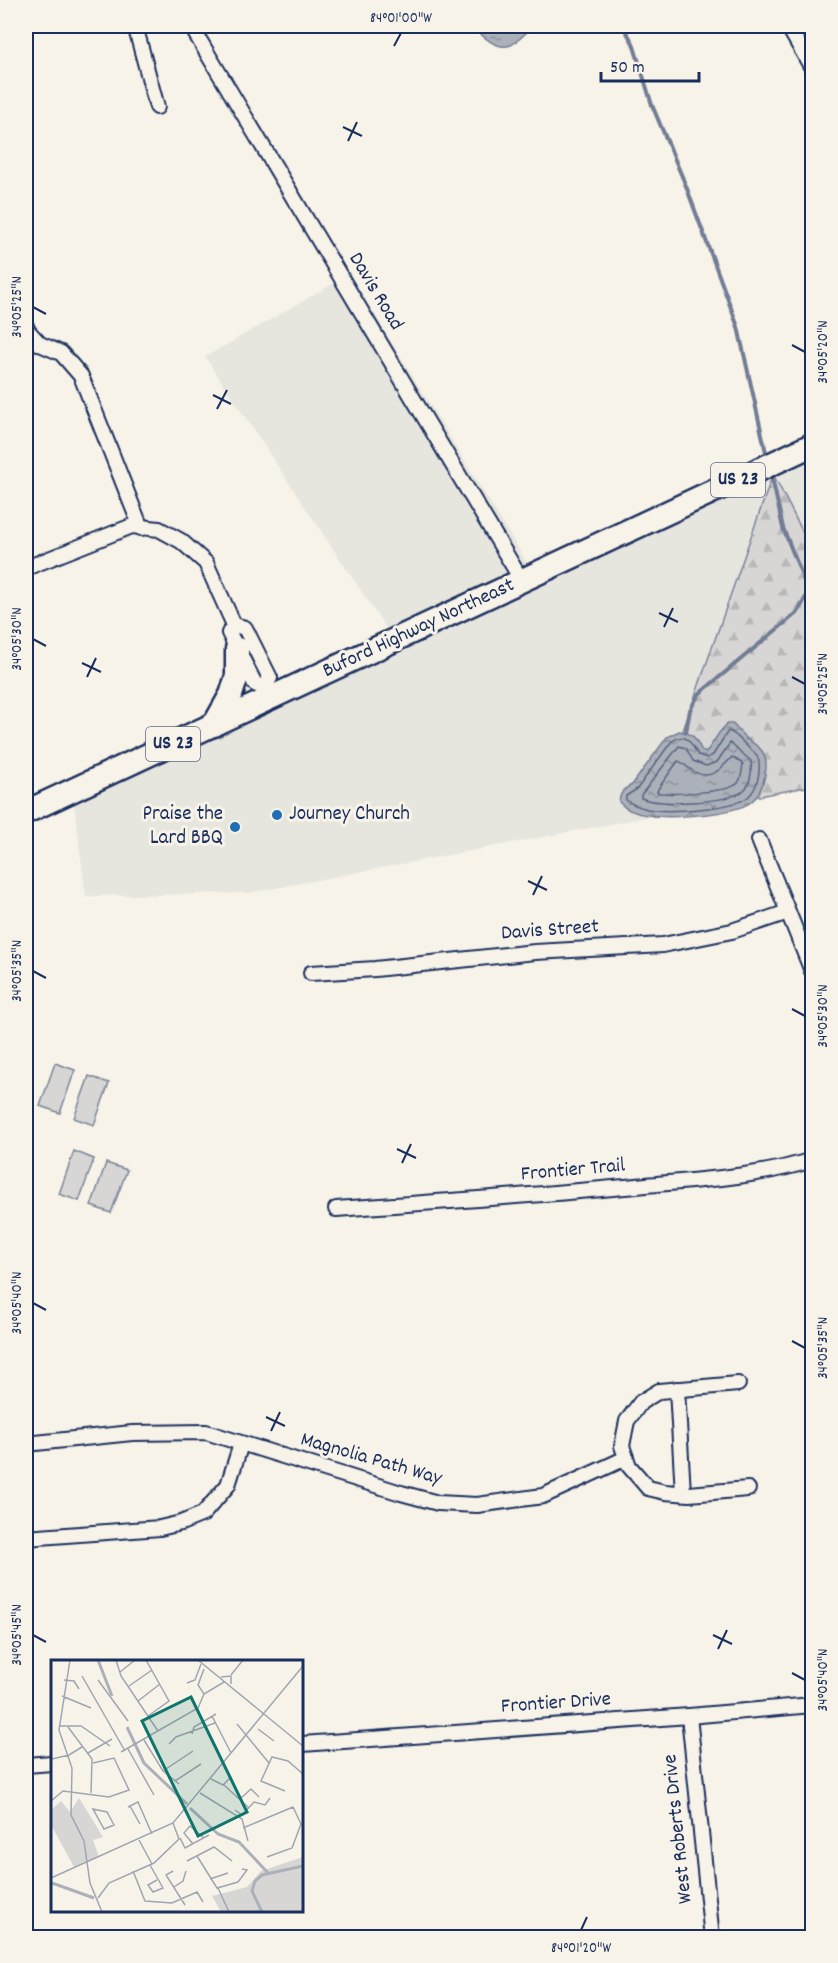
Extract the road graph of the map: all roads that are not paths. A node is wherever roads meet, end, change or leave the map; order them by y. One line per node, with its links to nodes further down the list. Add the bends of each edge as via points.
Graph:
1 (133, 26): 5 (street)
2 (191, 26): 10 (street, Davis Road)
3 (788, 26): 4 (street)
4 (813, 68)
5 (158, 107)
6 (26, 326): 8 (street, via 40,344 61,353 81,376)
7 (813, 445): 10 (main road, Buford Highway Northeast / US 23)
8 (141, 528): 9 (street, via 132,526); 11 (street, via 159,529 182,541 206,563)
9 (26, 568)
10 (522, 581): 13 (main road, Buford Highway Northeast / US 23)
11 (234, 625): 12 (street, via 229,633); 13 (street, via 245,628 270,678)
12 (237, 649): 13 (street, via 255,684); 14 (main road, via 234,686)
13 (267, 694): 14 (main road, Buford Highway Northeast / US 23)
14 (214, 725): 15 (main road, Buford Highway Northeast / US 23)
15 (26, 812)
16 (759, 840): 17 (street)
17 (788, 912): 18 (street); 19 (street, Davis Street, via 732,931 663,945 535,952)
18 (813, 971)
19 (311, 973)
20 (813, 1160): 21 (street, Frontier Trail, via 788,1168 720,1178)
21 (336, 1209)
22 (738, 1384): 23 (street)
23 (677, 1389): 26 (street, via 660,1391 641,1402 627,1421 622,1446); 28 (street)
24 (26, 1444): 25 (street, Magnolia Path Way, via 132,1433 206,1432)
25 (241, 1444): 26 (street, Magnolia Path Way, via 429,1501 477,1505 543,1496); 29 (street, via 228,1485 202,1514 160,1528)
26 (626, 1458): 28 (street, via 648,1488)
27 (748, 1489): 28 (street)
28 (683, 1493)
29 (26, 1537)
30 (813, 1705): 31 (street, Frontier Drive)
31 (689, 1716): 32 (street, Frontier Drive); 35 (street, West Roberts Drive)
32 (303, 1744)
33 (51, 1763): 34 (street)
34 (26, 1765)
35 (712, 1938)

